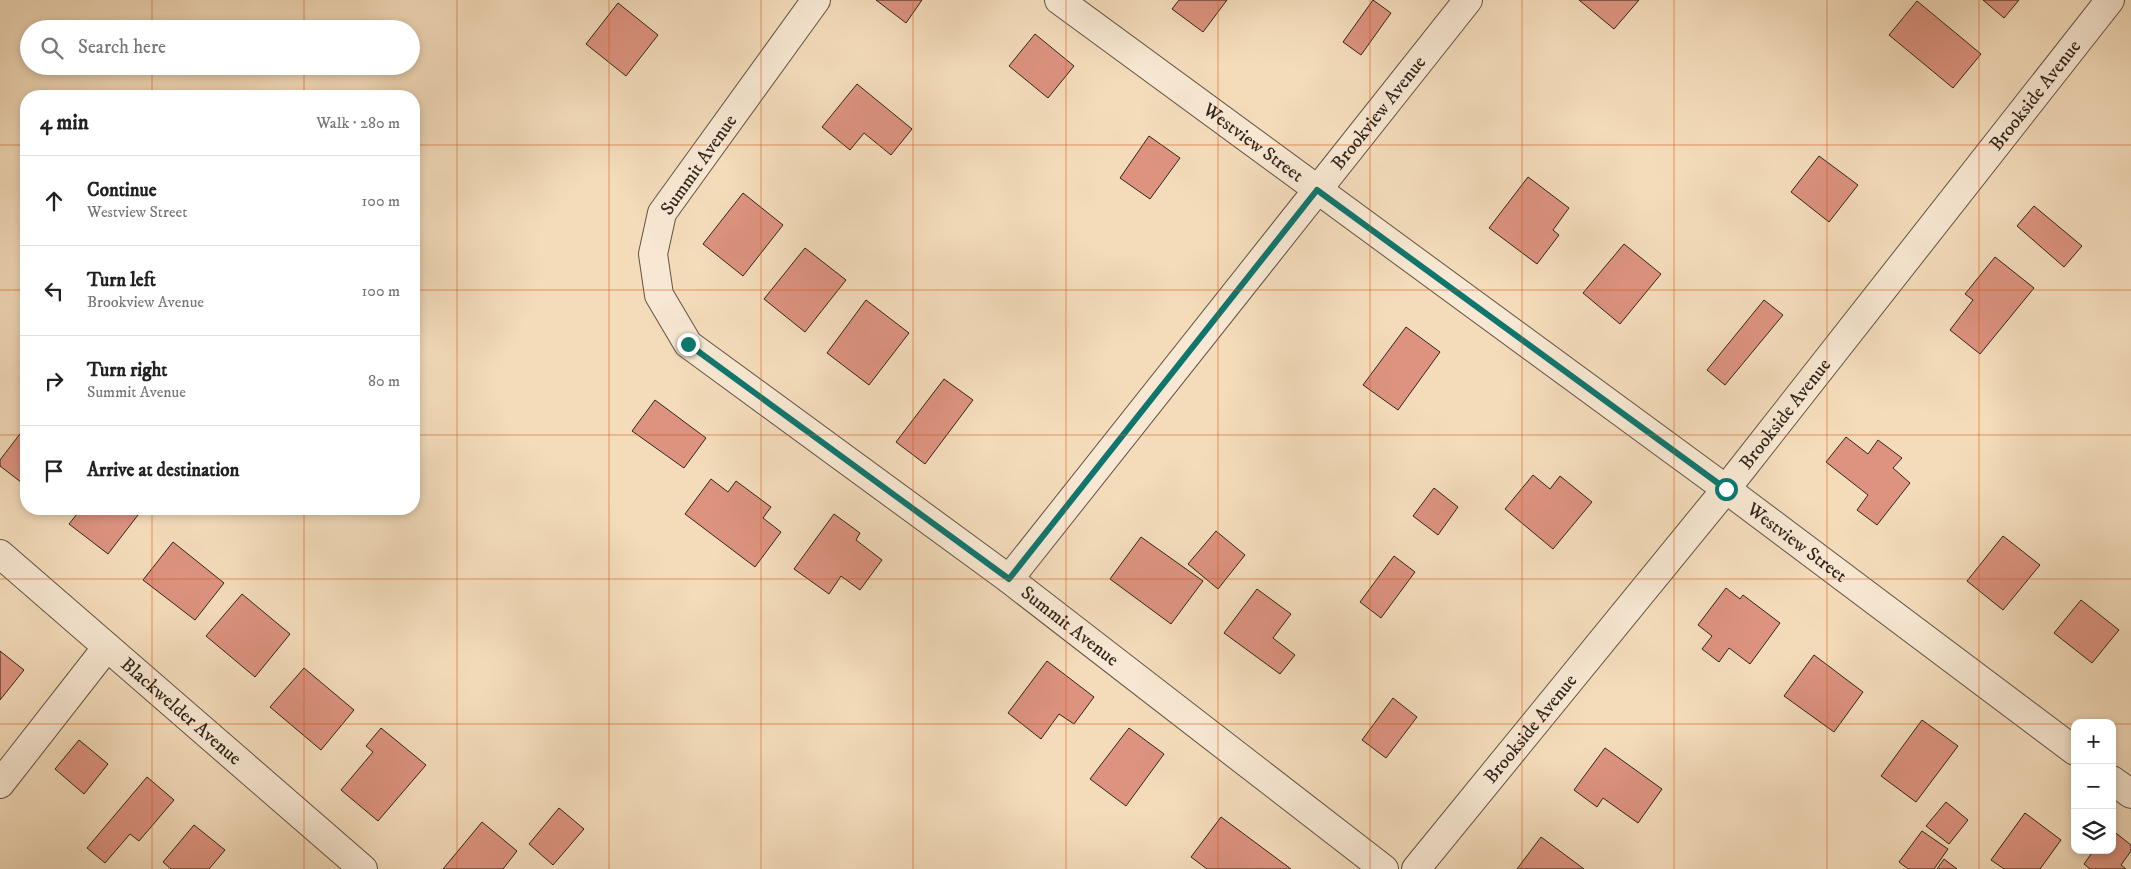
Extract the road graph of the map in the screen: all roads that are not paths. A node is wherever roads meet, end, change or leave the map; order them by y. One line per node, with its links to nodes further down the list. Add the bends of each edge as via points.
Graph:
1 (816, 0): 8 (street, Summit Avenue, via 662,213 653,254 659,295 688,344)
2 (1059, 0): 5 (street, Westview Street)
3 (1468, 0): 5 (street, Brookview Avenue)
4 (2110, 0): 6 (street, Brookside Avenue)
5 (1317, 190): 6 (street, Westview Street); 8 (street, Brookview Avenue)
6 (1726, 489): 10 (street, Westview Street); 16 (street, Brookside Avenue)
7 (0, 554): 9 (street, Blackwelder Avenue)
8 (1009, 579): 15 (street, Summit Avenue)
9 (107, 647): 12 (street); 14 (street, Blackwelder Avenue)
10 (2071, 749)
11 (2116, 783): 13 (street)
12 (0, 784)
13 (2131, 794)
14 (363, 869)
15 (1384, 869)
16 (1416, 869)

